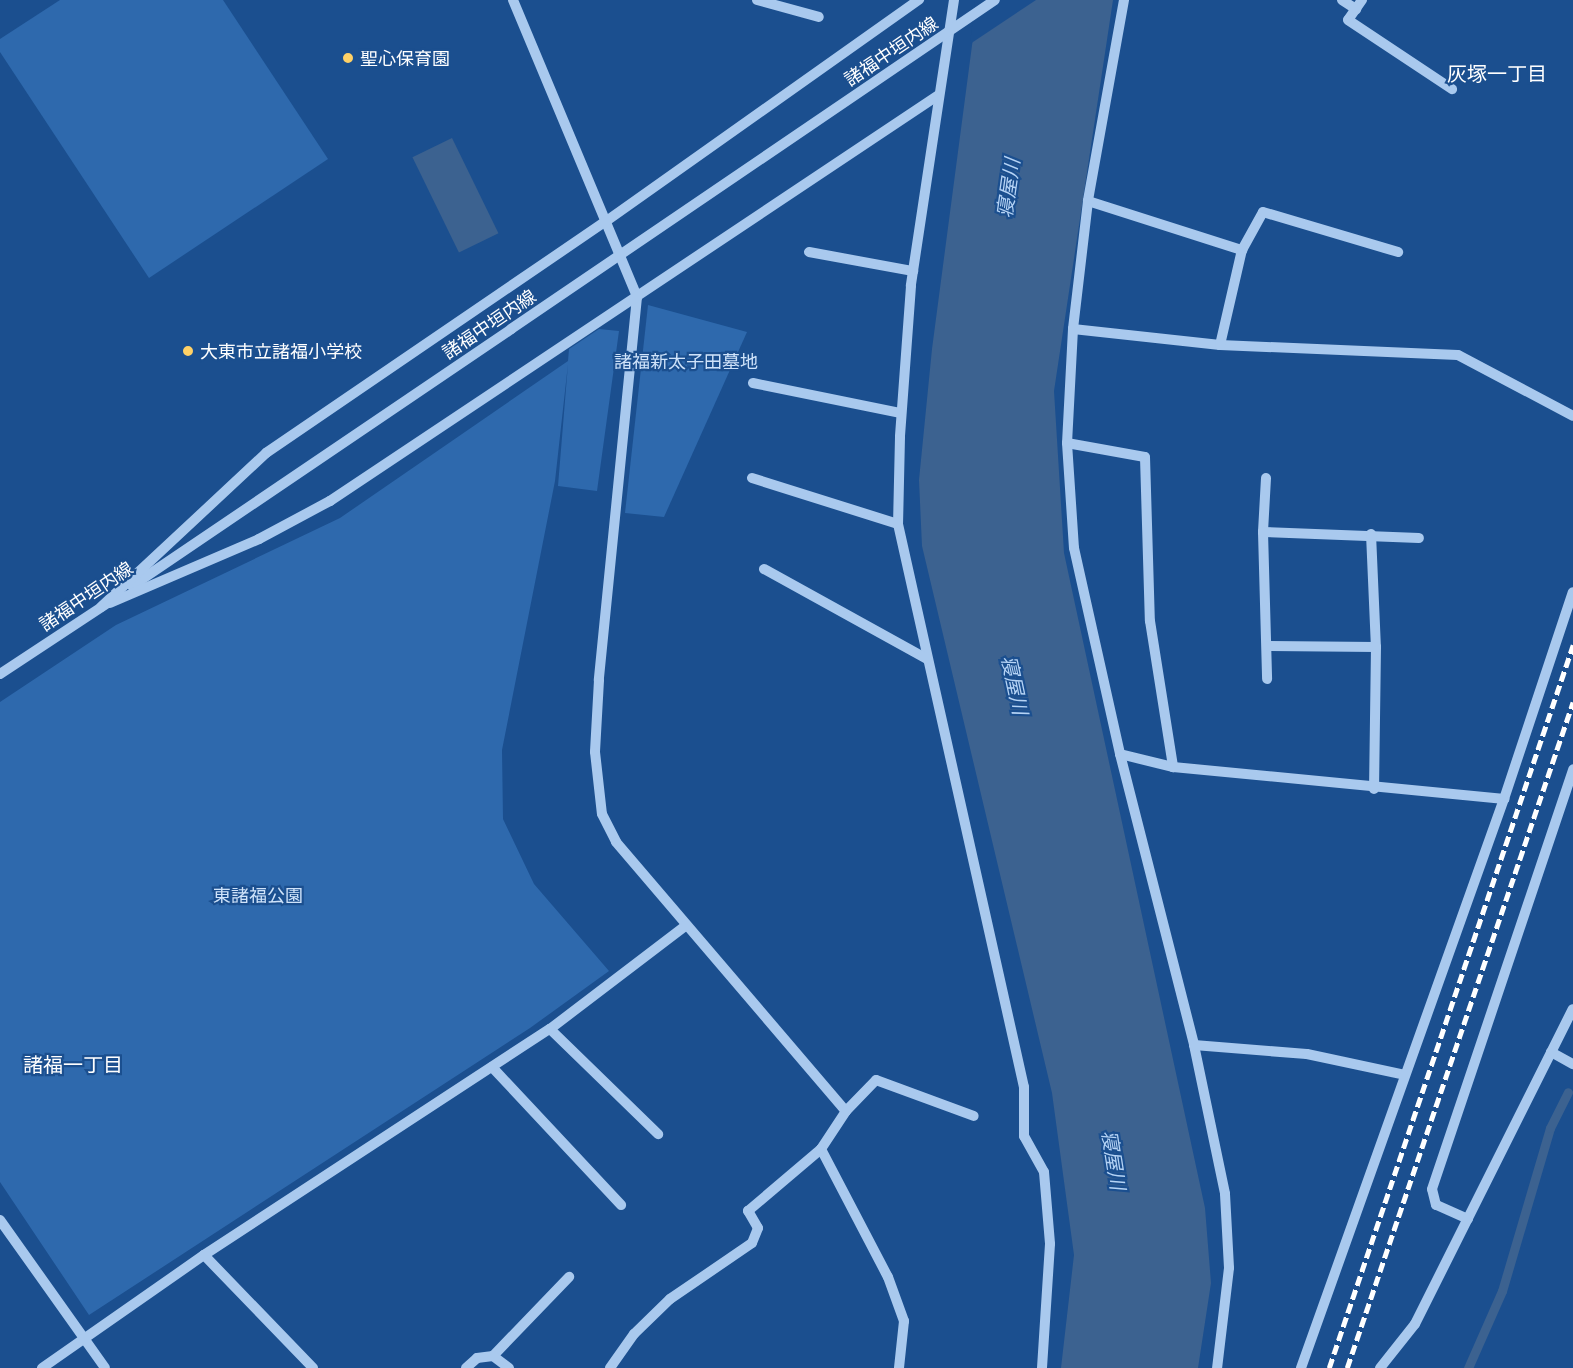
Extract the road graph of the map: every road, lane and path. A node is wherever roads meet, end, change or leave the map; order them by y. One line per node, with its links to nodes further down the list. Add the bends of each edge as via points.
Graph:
1 (513, 0): 13 (street)
2 (758, 0): 9 (street)
3 (919, 0): 13 (street)
4 (954, 0): 11 (street)
5 (995, 0): 33 (street, 諸福中垣内線, bridge)
6 (1124, 0): 12 (street)
7 (1342, 0): 8 (street)
8 (1359, 5): 10 (street, via 1348,20)
9 (819, 17)
10 (1452, 89)
11 (937, 96): 17 (street); 18 (street)
12 (1088, 201): 14 (street); 19 (street)
13 (605, 222): 18 (street); 33 (street, via 266,453)
14 (1242, 250): 16 (street, via 1263,212); 20 (street)
15 (809, 252): 17 (street)
16 (1398, 252)
17 (913, 271): 22 (street)
18 (638, 297): 33 (street, via 330,501 259,539); 44 (street, via 599,680 597,783 602,814 616,842)
19 (1073, 329): 20 (street); 24 (street)
20 (1220, 345): 23 (street, via 1458,355)
21 (753, 383): 22 (street)
22 (902, 413): 27 (street)
23 (1573, 416)
24 (1067, 443): 39 (street, via 1074,548); 40 (street, via 1145,457 1150,621)
25 (752, 478): 27 (street)
26 (1266, 478): 28 (street)
27 (898, 524): 36 (street)
28 (1263, 532): 29 (street); 34 (street)
29 (1371, 534): 30 (street); 35 (street)
30 (1419, 538)
31 (764, 569): 36 (street)
32 (1573, 592): 43 (street)
33 (101, 607): 37 (street, 諸福中垣内線)
34 (1268, 646): 35 (street); 38 (street)
35 (1376, 647): 42 (street)
36 (927, 659): 70 (street, via 1024,1087 1024,1137 1044,1172 1050,1244)
37 (0, 674)
38 (1267, 680)
39 (1120, 754): 40 (street); 47 (street)
40 (1173, 767): 42 (street)
41 (1573, 769): 57 (street, via 1432,1189 1436,1205)
42 (1374, 789): 43 (street)
43 (1504, 799): 51 (street)
44 (685, 926): 46 (street); 52 (street)
45 (1573, 1009): 48 (street)
46 (550, 1029): 50 (street); 54 (street)
47 (1194, 1045): 51 (street, via 1307,1054); 71 (street, via 1225,1194 1229,1268)
48 (1551, 1052): 49 (street); 57 (street)
49 (1573, 1064)
50 (492, 1067): 56 (street); 59 (street)
51 (1405, 1075): 72 (street)
52 (846, 1111): 53 (street, via 876,1080); 55 (street)
53 (974, 1116)
54 (658, 1134)
55 (821, 1149): 68 (street, via 748,1211 758,1228 752,1243 670,1299 634,1334); 69 (street, via 888,1277 904,1321)
56 (621, 1205)
57 (1468, 1219): 73 (street, via 1415,1324)
58 (0, 1220): 61 (street)
59 (204, 1255): 61 (street); 65 (street)
60 (569, 1277): 62 (street)
61 (83, 1341): 63 (street); 64 (street)
62 (493, 1356): 66 (street, via 477,1358); 67 (street)
63 (42, 1368)
64 (105, 1368)
65 (314, 1368)
66 (466, 1368)
67 (509, 1368)
68 (610, 1368)
69 (899, 1368)
70 (1042, 1368)
71 (1218, 1368)
72 (1301, 1368)
73 (1380, 1368)

